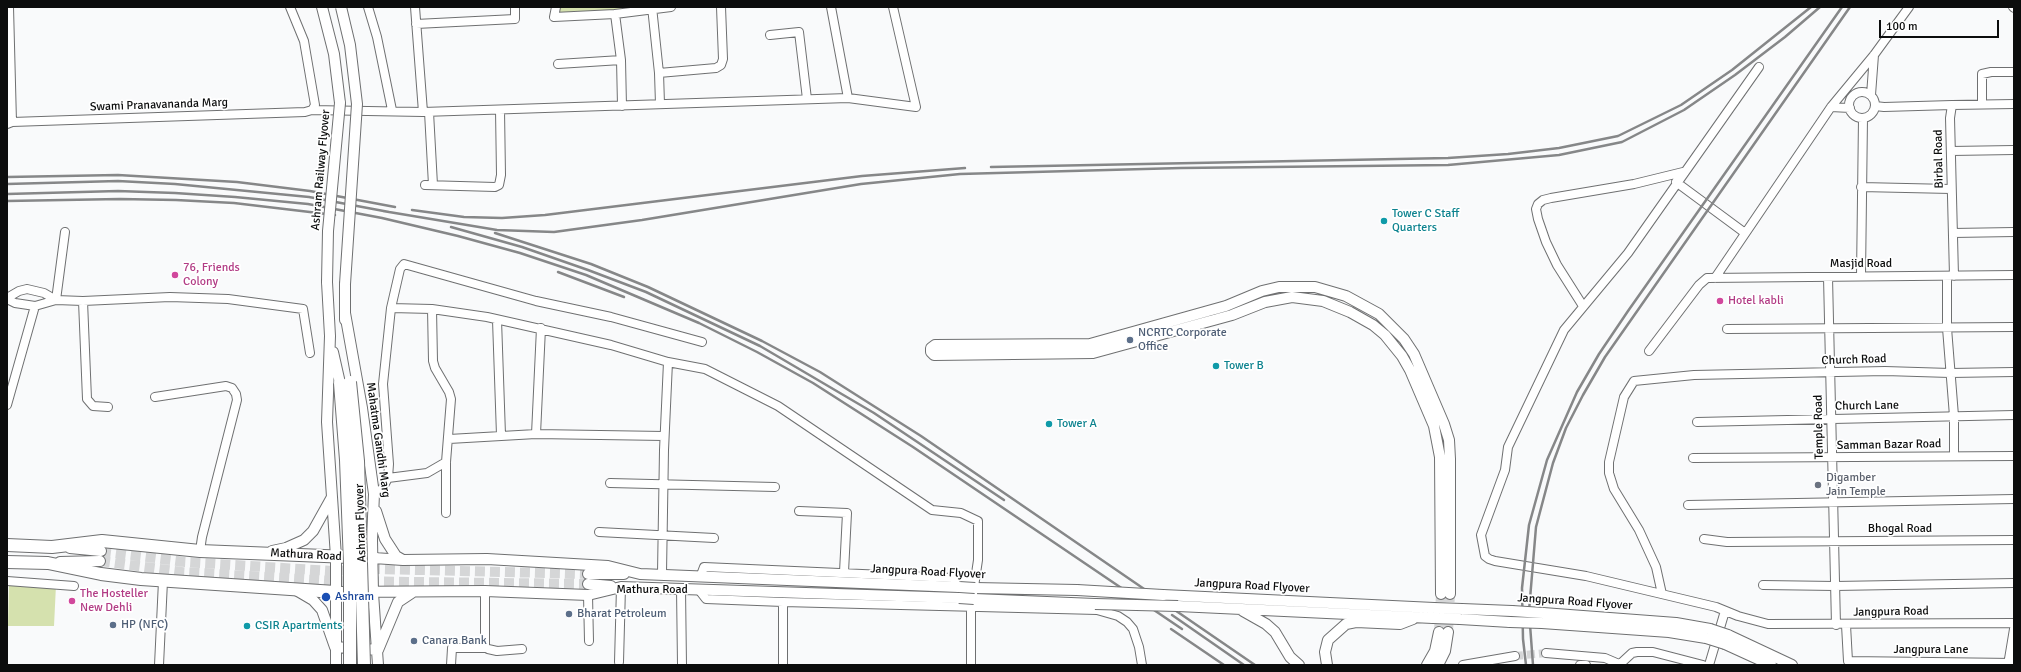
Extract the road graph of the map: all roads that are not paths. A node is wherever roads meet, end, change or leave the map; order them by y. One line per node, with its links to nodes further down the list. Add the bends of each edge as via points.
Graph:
1 (9, 7): 40 (street)
2 (290, 7): 35 (street, via 304,41 315,105)
3 (322, 7): 70 (main road, Ashram Railway Flyover, bridge, via 334,54 340,103 328,231)
4 (341, 7): 63 (main road, bridge, via 350,45 357,104)
5 (368, 7): 36 (street, via 378,37)
6 (415, 7): 16 (street)
7 (515, 7): 16 (street, via 515,19)
8 (556, 7): 15 (street, via 554,16)
9 (671, 7): 14 (street)
10 (721, 7): 23 (street, via 723,59 720,65 716,68)
11 (831, 7): 25 (street)
12 (894, 7): 25 (street, Swami Pranavananda Marg, via 916,107)
13 (1909, 7): 18 (street)
14 (652, 8): 15 (street); 23 (street)
15 (615, 14): 19 (street)
16 (416, 24): 38 (street)
17 (770, 35): 26 (street, via 798,32)
18 (1874, 55): 24 (street); 33 (street)
19 (622, 60): 20 (street); 31 (street)
20 (558, 64)
21 (1759, 67): 43 (street)
22 (2014, 72): 28 (street, via 1982,74)
23 (659, 73): 27 (street)
24 (1871, 95): 32 (street); 34 (street, via 1856,93 1849,102)
25 (848, 98): 26 (street, Swami Pranavananda Marg)
26 (807, 99): 27 (street, Swami Pranavananda Marg)
27 (660, 104): 31 (street, Swami Pranavananda Marg)
28 (1982, 104): 29 (street); 30 (street)
29 (2014, 104)
30 (1952, 105): 32 (street, via 1884,108); 42 (street, Birbal Road)
31 (622, 106): 37 (street, Swami Pranavananda Marg)
32 (1875, 106): 39 (street, via 1873,112)
33 (1831, 107): 34 (street); 49 (street)
34 (1850, 108): 39 (street, via 1852,114)
35 (312, 110): 36 (street, Swami Pranavananda Marg); 40 (street, Swami Pranavananda Marg)
36 (392, 110): 38 (street, Swami Pranavananda Marg)
37 (500, 110): 38 (street, Swami Pranavananda Marg); 38 (street, via 501,175 499,185 495,187 429,185)
38 (426, 112)
39 (1863, 118): 45 (street)
40 (9, 123)
41 (2014, 150): 42 (street)
42 (1951, 151): 46 (street, Birbal Road)
43 (1683, 172): 44 (street); 60 (street, via 1634,184 1551,198 1538,204 1537,214 1546,242)
44 (1676, 182): 49 (street); 60 (street, via 1628,253)
45 (1861, 187): 46 (street); 52 (street)
46 (1951, 188): 50 (street, Birbal Road)
47 (65, 232): 57 (street)
48 (2014, 232): 50 (street)
49 (1744, 233): 55 (street)
50 (1953, 233): 53 (street, Birbal Road)
51 (2014, 275): 53 (street, Masjid Road)
52 (1861, 276): 53 (street, Masjid Road); 54 (street, Masjid Road)
53 (1950, 276): 68 (street, Birbal Road)
54 (1828, 277): 55 (street, Masjid Road); 67 (street, Temple Road)
55 (1711, 278): 72 (street, via 1699,285)
56 (7, 298): 57 (street, via 27,289 44,293); 59 (street, via 15,303)
57 (56, 300): 58 (street); 59 (street)
58 (83, 301): 73 (street, via 170,297 228,299 303,309); 81 (street, via 87,399 93,406)
59 (35, 306): 80 (street)
60 (1583, 306): 143 (street, Jangpura Road, via 1564,330 1508,447 1505,470 1481,535 1485,556 1495,561 1586,576)
61 (391, 308): 62 (street); 71 (street, via 400,269 404,264 408,264 536,301 610,317); 95 (street, via 383,384)
62 (432, 309): 64 (street); 89 (street, via 433,361 450,399)
63 (345, 313): 78 (main road, Mahatma Gandhi Marg); 99 (main road, Mahatma Gandhi Marg)
64 (497, 320): 66 (street); 87 (street)
65 (2014, 327): 68 (street)
66 (540, 328): 74 (street); 86 (street)
67 (1828, 328): 68 (street); 69 (street); 76 (street, Temple Road)
68 (1947, 328): 77 (street, Birbal Road)
69 (1728, 329)
70 (330, 336): 78 (main road); 100 (main road, via 327,422)
71 (702, 342)
72 (1649, 351)
73 (310, 353)
74 (668, 362): 88 (street); 126 (street, via 706,369 732,381 778,406 932,510 961,513 978,521)
75 (2014, 372): 77 (street, Church Road)
76 (1830, 373): 77 (street, Church Road); 84 (street, Temple Road); 143 (street, Church Road, via 1694,375 1632,382 1624,397 1609,472 1614,489 1639,530 1656,567)
77 (1950, 373): 83 (street, Birbal Road)
78 (345, 383): 164 (highway, Ashram Flyover, bridge, via 350,548); 165 (highway, Ashram Flyover, bridge, via 358,461)
79 (155, 397): 115 (street, via 226,386 232,388 236,394 237,400)
80 (7, 405)
81 (108, 406)
82 (2014, 415): 83 (street, Church Lane)
83 (1954, 416): 84 (street, Church Lane); 90 (street, Birbal Road)
84 (1831, 418): 85 (street, Church Lane); 93 (street, Temple Road)
85 (1697, 422)
86 (536, 434): 87 (street); 88 (street)
87 (501, 435): 89 (street)
88 (664, 436): 97 (street)
89 (449, 438): 94 (street)
90 (1954, 456): 91 (street, Samman Bazar Road); 93 (street, Samman Bazar Road)
91 (2014, 456)
92 (1693, 458): 93 (street, Samman Bazar Road)
93 (1831, 458): 102 (street, Temple Road)
94 (446, 462): 95 (street, via 426,473); 106 (street)
95 (388, 478): 99 (street, via 382,489)
96 (610, 483): 97 (street)
97 (664, 485): 98 (street); 108 (street)
98 (775, 487)
99 (374, 494): 104 (main road, Mahatma Gandhi Marg)
100 (332, 497): 104 (main road); 116 (main road, via 313,531 304,540 286,548); 117 (main road)
101 (2014, 500): 102 (street)
102 (1833, 502): 103 (street); 112 (street, Temple Road)
103 (1688, 505)
104 (374, 507): 118 (main road, Mahatma Gandhi Marg); 119 (main road, via 385,539 396,556)
105 (799, 511): 122 (street, via 847,513)
106 (446, 513)
107 (599, 532): 108 (street)
108 (663, 534): 109 (street); 123 (street)
109 (714, 538)
110 (1704, 539): 112 (street, Bhogal Road, via 1728,542)
111 (2014, 540): 112 (street, Bhogal Road)
112 (1834, 541): 133 (street, Temple Road)
113 (7, 545): 114 (highway, Mathura Road)
114 (52, 547): 115 (highway, Mathura Road, via 102,541); 121 (main road, via 101,556)
115 (200, 551): 116 (highway, Mathura Road)
116 (261, 553): 117 (highway, Mathura Road)
117 (336, 557): 118 (highway, Mathura Road); 140 (main road)
118 (374, 558): 119 (main road, Mathura Road); 141 (main road, Mahatma Gandhi Marg)
119 (403, 560): 124 (main road, Mathura Road, via 487,559 608,566)
120 (7, 562): 121 (highway, Mathura Road)
121 (48, 563): 128 (highway, Mathura Road, via 101,574)
122 (844, 572): 125 (street, via 704,567); 126 (street)
123 (662, 573): 124 (main road, Mathura Road); 125 (main road, Mathura Road)
124 (640, 574): 130 (main road)
125 (701, 575): 183 (main road, Jangpura Road Flyover, bridge, via 1512,611 1676,623 1710,628)
126 (975, 579): 145 (street)
127 (7, 581): 132 (street)
128 (163, 581): 136 (highway, Mathura Road); 162 (street)
129 (2014, 583): 133 (street)
130 (588, 584): 134 (main road, Mathura Road); 139 (main road, Mathura Road); 153 (street)
131 (1763, 585): 133 (street)
132 (74, 586)
133 (1835, 586): 150 (street, Temple Road)
134 (621, 587): 135 (main road, Mathura Road); 160 (street)
135 (681, 589): 137 (main road, Mathura Road); 168 (street)
136 (296, 590): 140 (highway, Mathura Road); 154 (main road, via 313,600 322,610)
137 (699, 590): 144 (street, via 706,599); 146 (main road, Jangpura Road Flyover, bridge)
138 (414, 591): 139 (main road, Mathura Road); 141 (main road, Mathura Road); 157 (main road, via 398,602)
139 (485, 591): 155 (street)
140 (335, 592): 141 (main road, Mathura Road); 154 (main road)
141 (373, 593): 157 (main road, Mahatma Gandhi Marg)
142 (1445, 594): 142 (main road, via 1440,457 1434,426 1410,370 1398,350 1373,325 1350,312 1323,301 1292,297 1264,302 1226,317 1093,353 934,355 931,348 935,345 1090,344 1226,306 1279,287 1315,287 1357,301 1379,314 1404,339 1414,354 1449,440)
143 (1662, 594): 147 (street, Jangpura Road)
144 (783, 602): 145 (street); 169 (street)
145 (971, 607): 170 (street); 171 (street, via 1096,610 1118,616 1133,629 1140,647)
146 (1237, 608): 148 (main road, Jangpura Road Flyover); 172 (main road, via 1275,632 1290,657)
147 (1725, 611): 150 (street, Jangpura Road, via 1768,624); 181 (street)
148 (1418, 617): 173 (main road, via 1400,624 1346,624 1328,640 1325,652); 182 (main road, Jangpura Road Flyover, bridge, via 1670,632 1725,644)
149 (2014, 623): 151 (street, Jangpura Road)
150 (1836, 625): 151 (street, Jangpura Road)
151 (1846, 625): 161 (street, Jangpura Lane, via 1848,661)
152 (2014, 629): 161 (street)
153 (589, 641)
154 (335, 647): 157 (main road); 163 (main road)
155 (486, 648): 156 (street, via 497,651); 167 (street, via 452,648)
156 (522, 649)
157 (378, 650): 166 (main road, Mahatma Gandhi Marg)
158 (1546, 653): 179 (street, via 1605,658)
159 (1515, 656): 176 (street)
160 (619, 662)
161 (2010, 663)
162 (159, 665)
163 (336, 665)
164 (350, 665)
165 (364, 665)
166 (378, 665)
167 (451, 665)
168 (682, 665)
169 (783, 665)
170 (971, 665)
171 (1142, 665)
172 (1299, 665)
173 (1327, 665)
174 (1428, 665): 175 (main road, via 1443,632 1445,651)
175 (1438, 665)
176 (1463, 665)
177 (1580, 665): 178 (street)
178 (1586, 665)
179 (1619, 665): 180 (street, via 1632,653 1637,652 1653,652)
180 (1704, 665)
181 (1709, 665)
182 (1771, 665)
183 (1792, 665)

